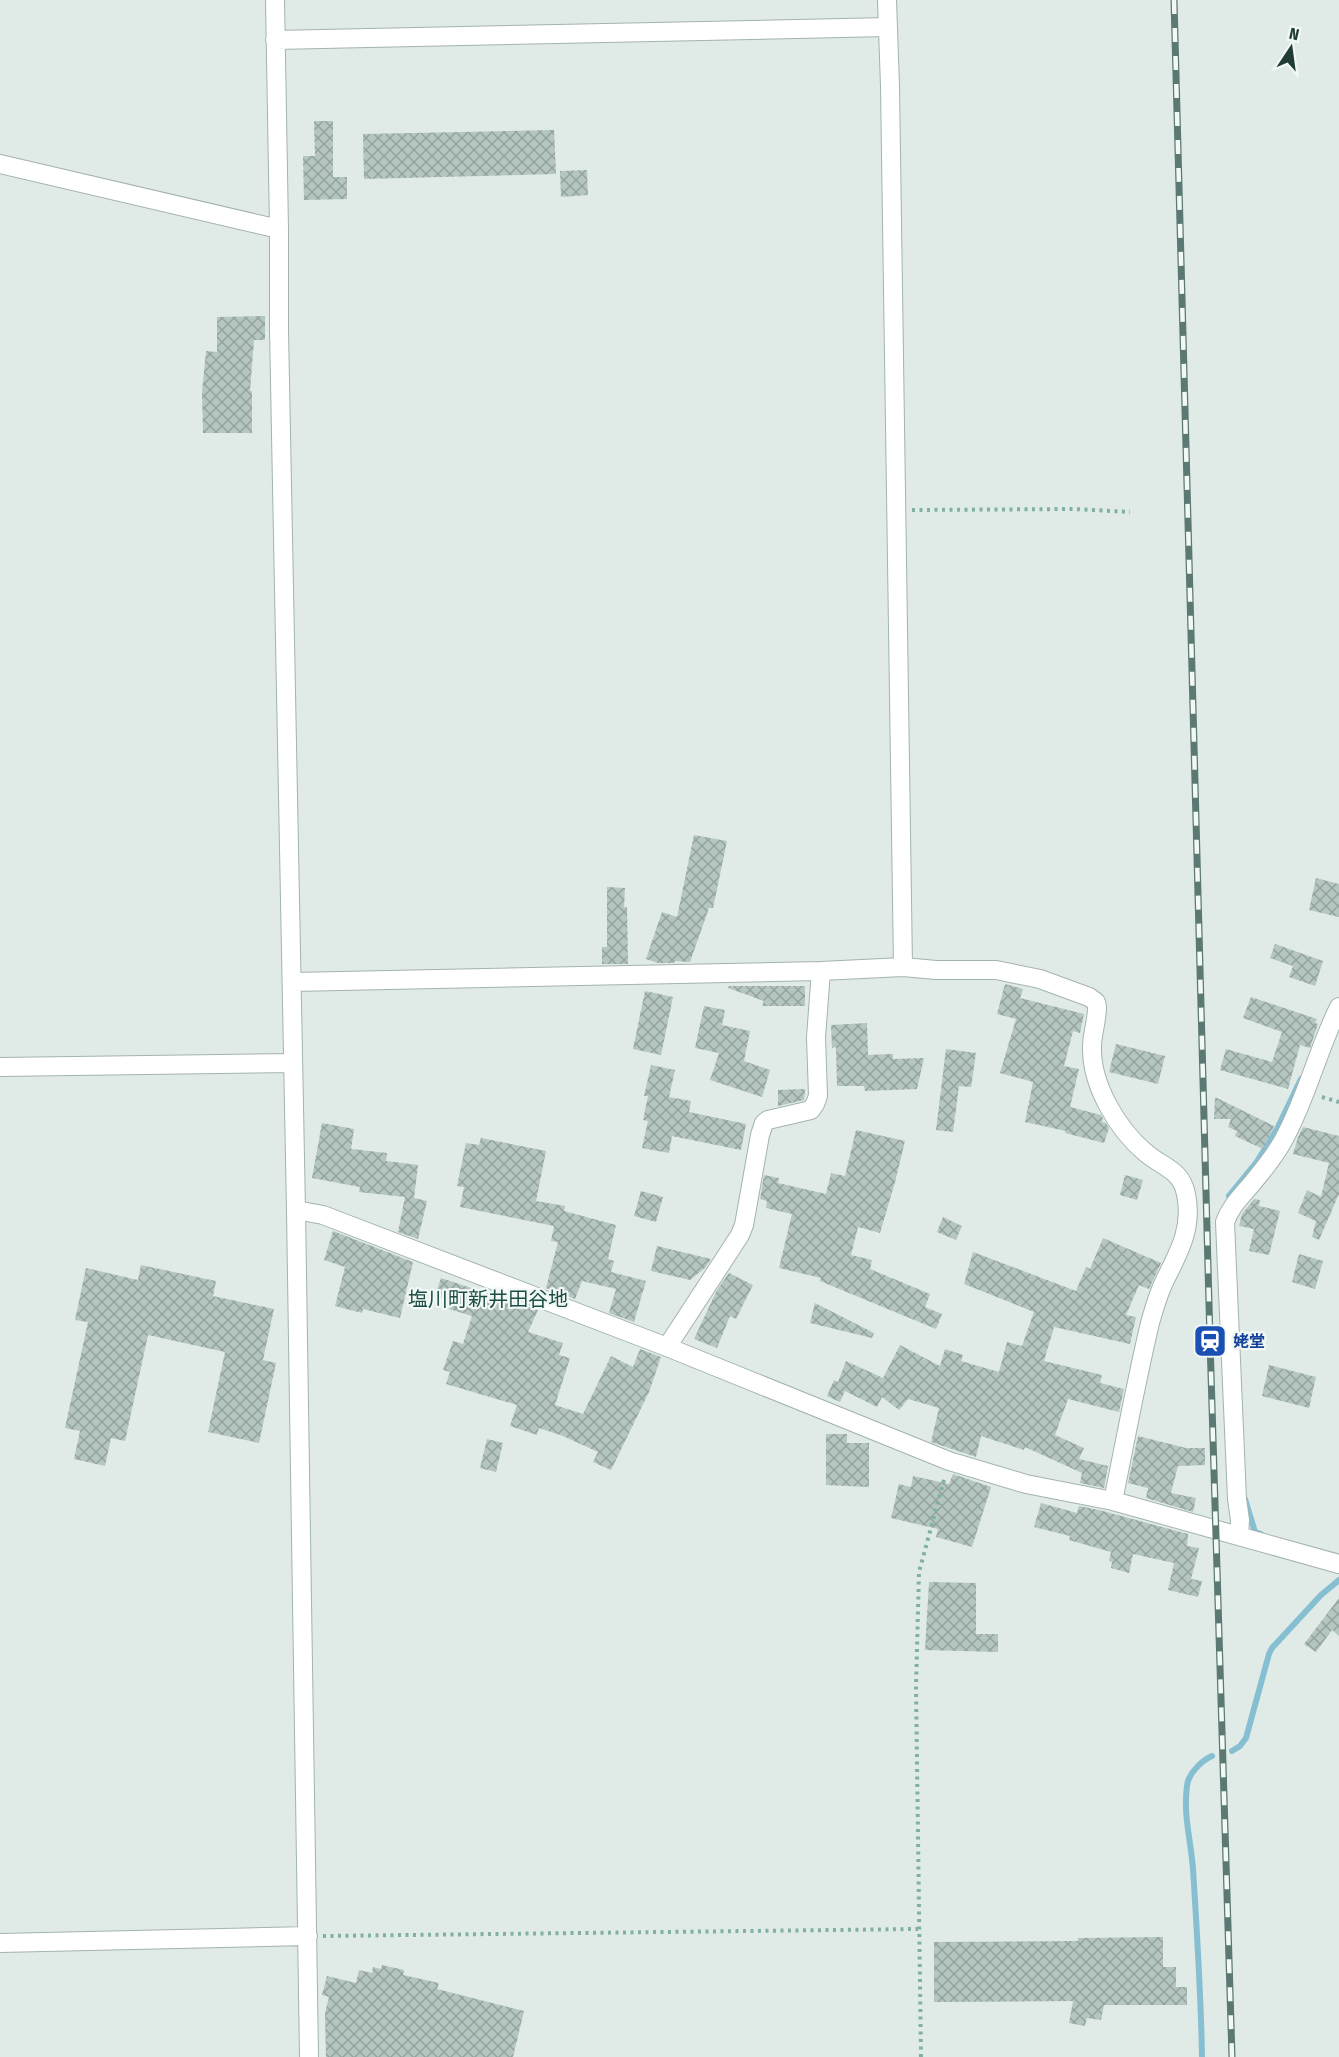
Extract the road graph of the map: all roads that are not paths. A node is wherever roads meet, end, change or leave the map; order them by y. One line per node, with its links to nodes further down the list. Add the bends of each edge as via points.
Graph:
1 (275, 0): 4 (street)
2 (887, 0): 3 (street)
3 (888, 27): 4 (street); 7 (street)
4 (275, 40): 6 (street)
5 (0, 164): 6 (street)
6 (279, 229): 9 (street)
7 (903, 967): 8 (street); 15 (street, via 996,970 1089,996 1097,1007 1092,1045 1094,1070 1106,1102 1127,1132 1182,1183 1186,1232 1153,1314)
8 (821, 971): 9 (street); 14 (street, via 815,1104 807,1112 764,1123 742,1230)
9 (292, 982): 11 (street)
10 (1339, 1006): 16 (street, via 1284,1140 1232,1205 1225,1222)
11 (293, 1063): 12 (street); 13 (street)
12 (0, 1067)
13 (296, 1210): 14 (street, via 323,1215); 18 (street)
14 (667, 1347): 15 (street, via 949,1461 1017,1481)
15 (1113, 1501): 16 (street)
16 (1239, 1536): 17 (street)
17 (1339, 1564)
18 (308, 1936): 19 (street); 20 (street)
19 (0, 1943)
20 (309, 2057)

